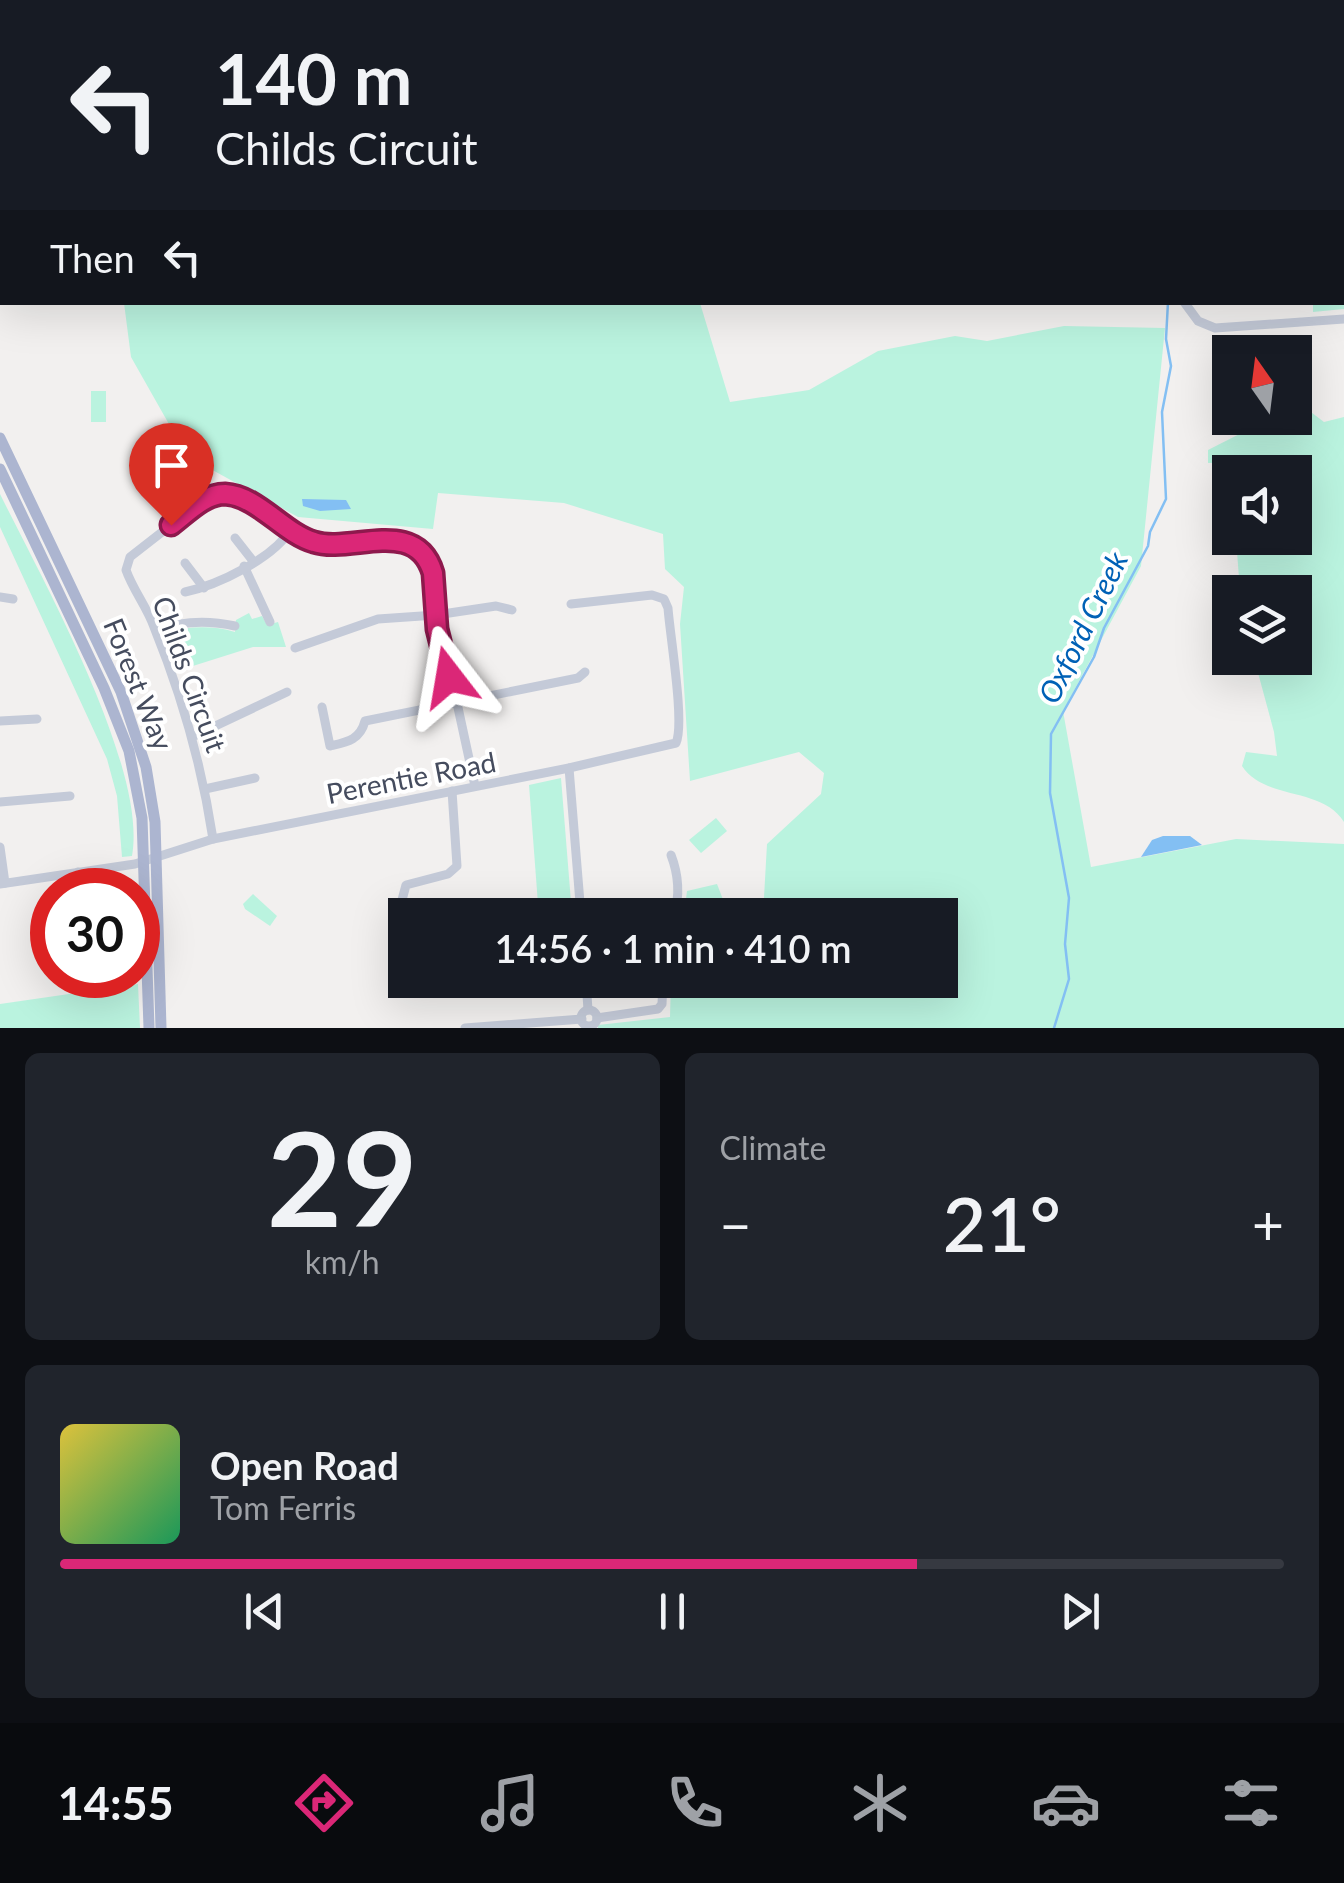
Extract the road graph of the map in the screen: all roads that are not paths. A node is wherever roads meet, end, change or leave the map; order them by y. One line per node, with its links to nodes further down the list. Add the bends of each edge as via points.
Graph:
1 (1186, 305): 2 (street, via 1204,325 1227,329)
2 (1344, 320)
3 (0, 438): 39 (main road, Forest Way, via 132,719 151,791)
4 (0, 469): 39 (main road, Forest Way, via 126,742)
5 (290, 530): 8 (street, via 280,546); 15 (street, Childs Circuit, via 313,542 392,540 415,549 430,564); 18 (street, Childs Circuit, via 234,496 219,494 198,504 127,562)
6 (235, 538): 8 (street)
7 (185, 563): 9 (street)
8 (249, 564): 9 (street); 16 (street)
9 (204, 588): 10 (street)
10 (185, 592)
11 (0, 597): 12 (street)
12 (12, 598)
13 (570, 604): 29 (street, Perentie Road, via 664,599 679,736)
14 (512, 610): 15 (street, via 496,606)
15 (436, 615): 19 (street, via 367,622); 24 (street, Childs Circuit)
16 (270, 622)
17 (235, 626): 18 (street, via 192,622)
18 (156, 630): 28 (street, Childs Circuit)
19 (295, 648)
20 (585, 672): 24 (street)
21 (267, 688): 23 (street)
22 (288, 692): 23 (street)
23 (273, 700): 28 (street)
24 (457, 703): 25 (street, via 365,722 352,741 330,746); 31 (street, Childs Circuit)
25 (322, 707)
26 (37, 720): 27 (street)
27 (0, 722)
28 (192, 737): 32 (street, Childs Circuit)
29 (570, 768): 31 (street, Perentie Road); 44 (street)
30 (255, 778): 32 (street)
31 (474, 786): 33 (street, Perentie Road)
32 (205, 789): 36 (street, Childs Circuit)
33 (452, 791): 36 (street, Perentie Road); 43 (street, via 457,866 406,885)
34 (70, 796): 35 (street)
35 (0, 802)
36 (213, 840): 39 (street, Perentie Road)
37 (0, 847): 42 (street)
38 (671, 855): 45 (street)
39 (150, 860): 40 (street, Perentie Road); 48 (main road, Forest Way); 49 (main road, Forest Way)
40 (102, 868)
41 (30, 880): 42 (street, Perentie Road)
42 (2, 884)
43 (403, 898)
44 (580, 898)
45 (678, 898)
46 (662, 998): 47 (street, via 658,1010)
47 (589, 1020): 50 (street)
48 (149, 1028)
49 (161, 1028)
50 (465, 1028)

